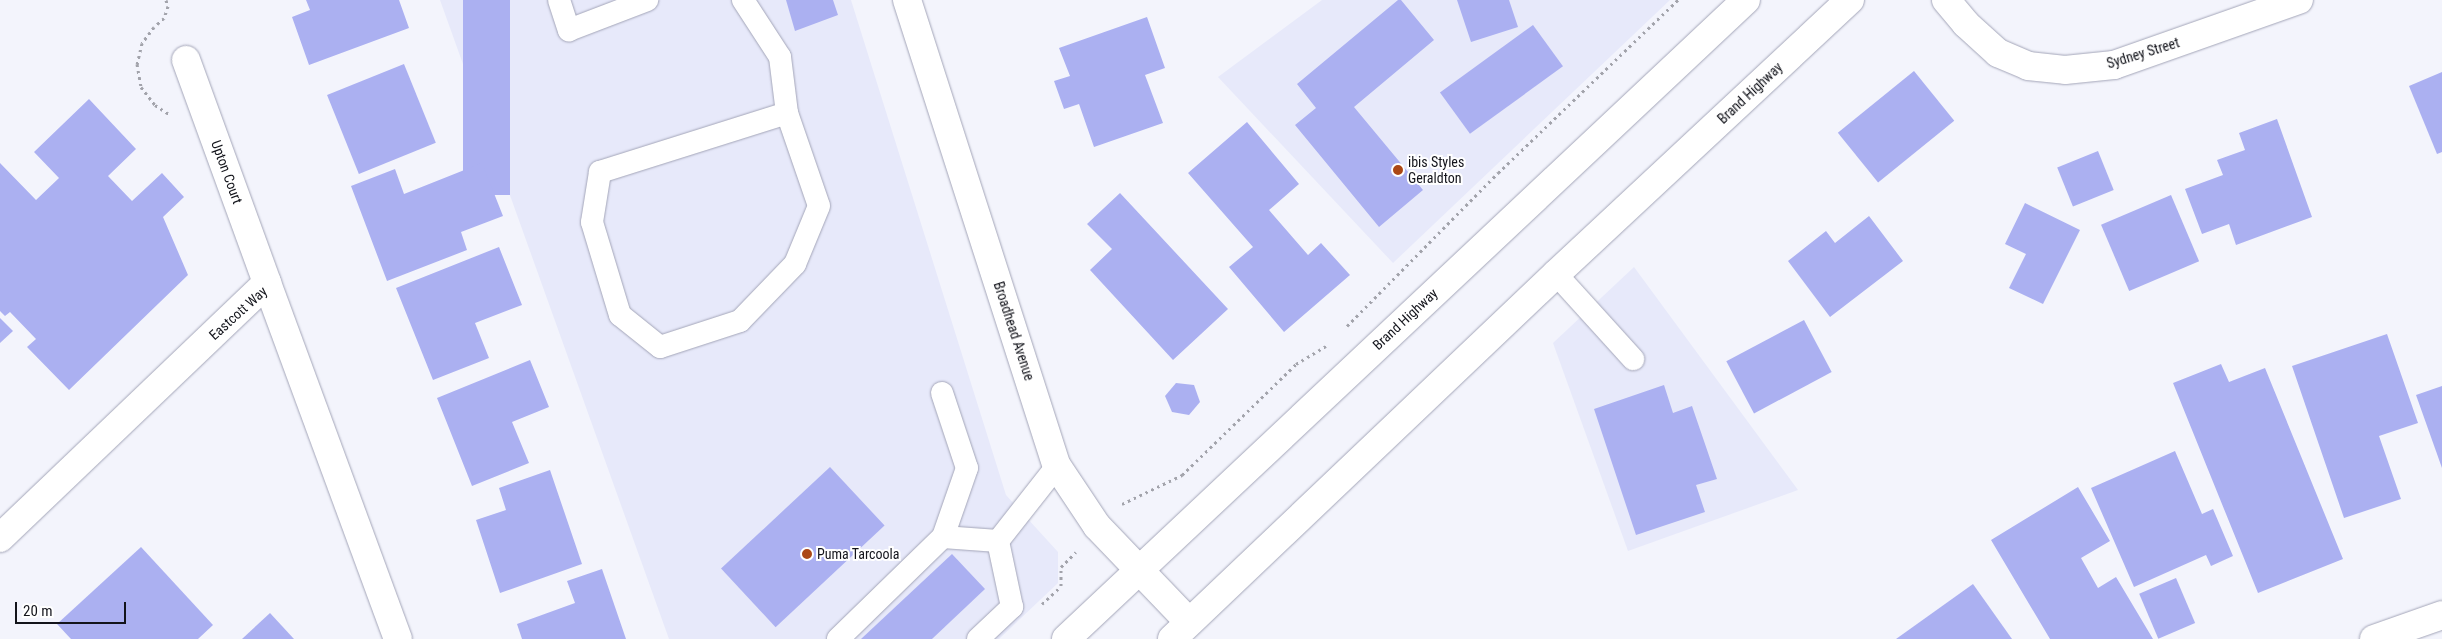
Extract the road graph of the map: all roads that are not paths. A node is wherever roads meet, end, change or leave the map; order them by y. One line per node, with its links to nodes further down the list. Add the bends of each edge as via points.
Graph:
1 (559, 0): 2 (lane, via 569,30)
2 (647, 0)
3 (743, 0): 10 (lane, via 780,58)
4 (907, 0): 15 (main road, Broadhead Avenue)
5 (1746, 0): 19 (main road, Brand Highway)
6 (1850, 0): 11 (main road, Brand Highway)
7 (1946, 0): 8 (main road, Sydney Street, via 1966,24 1998,53 2028,66 2065,70 2114,65)
8 (2299, 0)
9 (186, 60): 12 (main road, Upton Court)
10 (787, 113): 10 (lane, via 600,172 592,222 620,315 660,347 740,321 795,264 819,206)
11 (1556, 274): 13 (lane); 21 (main road, Brand Highway)
12 (268, 283): 17 (main road, Eastcott Way); 22 (main road, Eastcott Way)
13 (1633, 359)
14 (942, 393): 16 (lane, via 967,468)
15 (1057, 466): 18 (lane); 19 (main road, Broadhead Avenue, via 1097,526)
16 (943, 537): 18 (lane); 23 (lane)
17 (0, 538)
18 (998, 541): 24 (lane, via 1012,607)
19 (1138, 570): 21 (main road, Broadhead Avenue); 25 (main road, Brand Highway)
20 (2442, 615): 26 (main road)
21 (1180, 631)
22 (398, 639)
23 (838, 639)
24 (978, 639)
25 (1066, 639)
26 (2374, 639)

